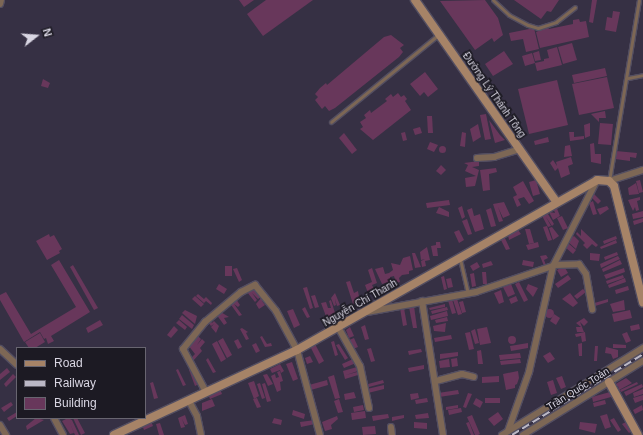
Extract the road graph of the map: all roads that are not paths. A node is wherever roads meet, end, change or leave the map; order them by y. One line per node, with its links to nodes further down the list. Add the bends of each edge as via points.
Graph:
1 (1, 0): 5 (street)
2 (416, 0): 7 (main road, Đường Lý Thánh Tông)
3 (493, 0): 6 (lane, via 509,15 538,28 556,22)
4 (641, 1): 9 (lane)
5 (0, 4)
6 (575, 7)
7 (439, 35): 10 (lane); 11 (main road, Đường Lý Thánh Tông)
8 (643, 75): 9 (lane)
9 (628, 78): 15 (lane)
10 (331, 122)
11 (520, 149): 12 (street, via 494,157); 16 (main road, Đường Lý Thánh Tông)
12 (477, 158)
13 (643, 170): 15 (street)
14 (597, 180): 15 (main road); 16 (main road, Nguyễn Chí Thanh); 18 (street)
15 (609, 181): 21 (main road, via 617,194)
16 (556, 201): 17 (main road, Nguyễn Chí Thanh)
17 (460, 257): 19 (lane); 23 (main road, Nguyễn Chí Thanh)
18 (554, 266): 19 (street, via 507,284); 22 (street, via 579,264 586,274); 39 (street, via 530,372)
19 (468, 293): 20 (street)
20 (422, 302): 23 (street); 31 (street)
21 (643, 302)
22 (592, 309)
23 (364, 313): 24 (main road, Nguyễn Chí Thanh)
24 (338, 327): 27 (main road, Nguyễn Chí Thanh); 35 (street, via 360,366)
25 (643, 348): 39 (street)
26 (0, 349): 29 (street)
27 (298, 350): 33 (main road, Nguyễn Chí Thanh); 33 (street, via 276,311 255,285 241,292 205,322 183,349); 44 (street)
28 (643, 361): 32 (street, Trần Quốc Toản)
29 (16, 364)
30 (474, 377): 31 (street, via 462,374)
31 (436, 381): 46 (street)
32 (609, 382): 47 (street, Trần Quốc Toản); 48 (main road)
33 (206, 392): 34 (main road, Nguyễn Chí Thanh)
34 (189, 401): 42 (main road, Nguyễn Chí Thanh); 43 (street, via 197,416)
35 (369, 408)
36 (54, 419): 41 (street)
37 (1, 427): 40 (street)
38 (391, 427): 45 (street)
39 (505, 433)
40 (6, 435)
41 (62, 435)
42 (115, 435)
43 (200, 435)
44 (320, 435)
45 (392, 435)
46 (444, 435)
47 (523, 435)
48 (637, 435)

